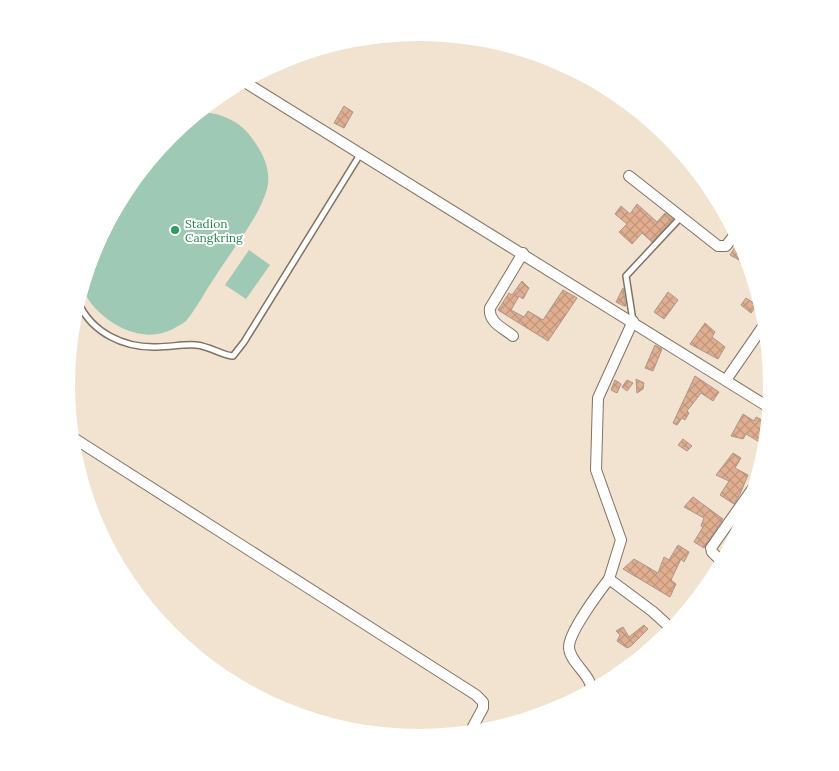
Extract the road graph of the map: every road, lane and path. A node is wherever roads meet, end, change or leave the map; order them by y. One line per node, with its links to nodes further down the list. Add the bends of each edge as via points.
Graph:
1 (251, 85): 2 (street)
2 (361, 153): 6 (street); 7 (lane, via 233,356 205,346 125,344 99,329)
3 (629, 176): 4 (street)
4 (681, 217): 5 (street, via 718,246 726,246); 8 (lane, via 626,276)
5 (731, 239)
6 (523, 253): 8 (street); 10 (street, via 489,313 492,320)
7 (83, 312)
8 (633, 321): 11 (street); 16 (street, via 598,398 596,470 621,540)
9 (759, 332): 11 (street)
10 (513, 336)
11 (726, 380): 12 (street)
12 (763, 404)
13 (80, 442): 19 (street, via 476,696 483,702 483,708)
14 (743, 503): 15 (street, via 711,548)
15 (718, 558)
16 (609, 579): 17 (street); 18 (street, via 581,620 570,645)
17 (667, 625)
18 (590, 685)
19 (474, 725)

